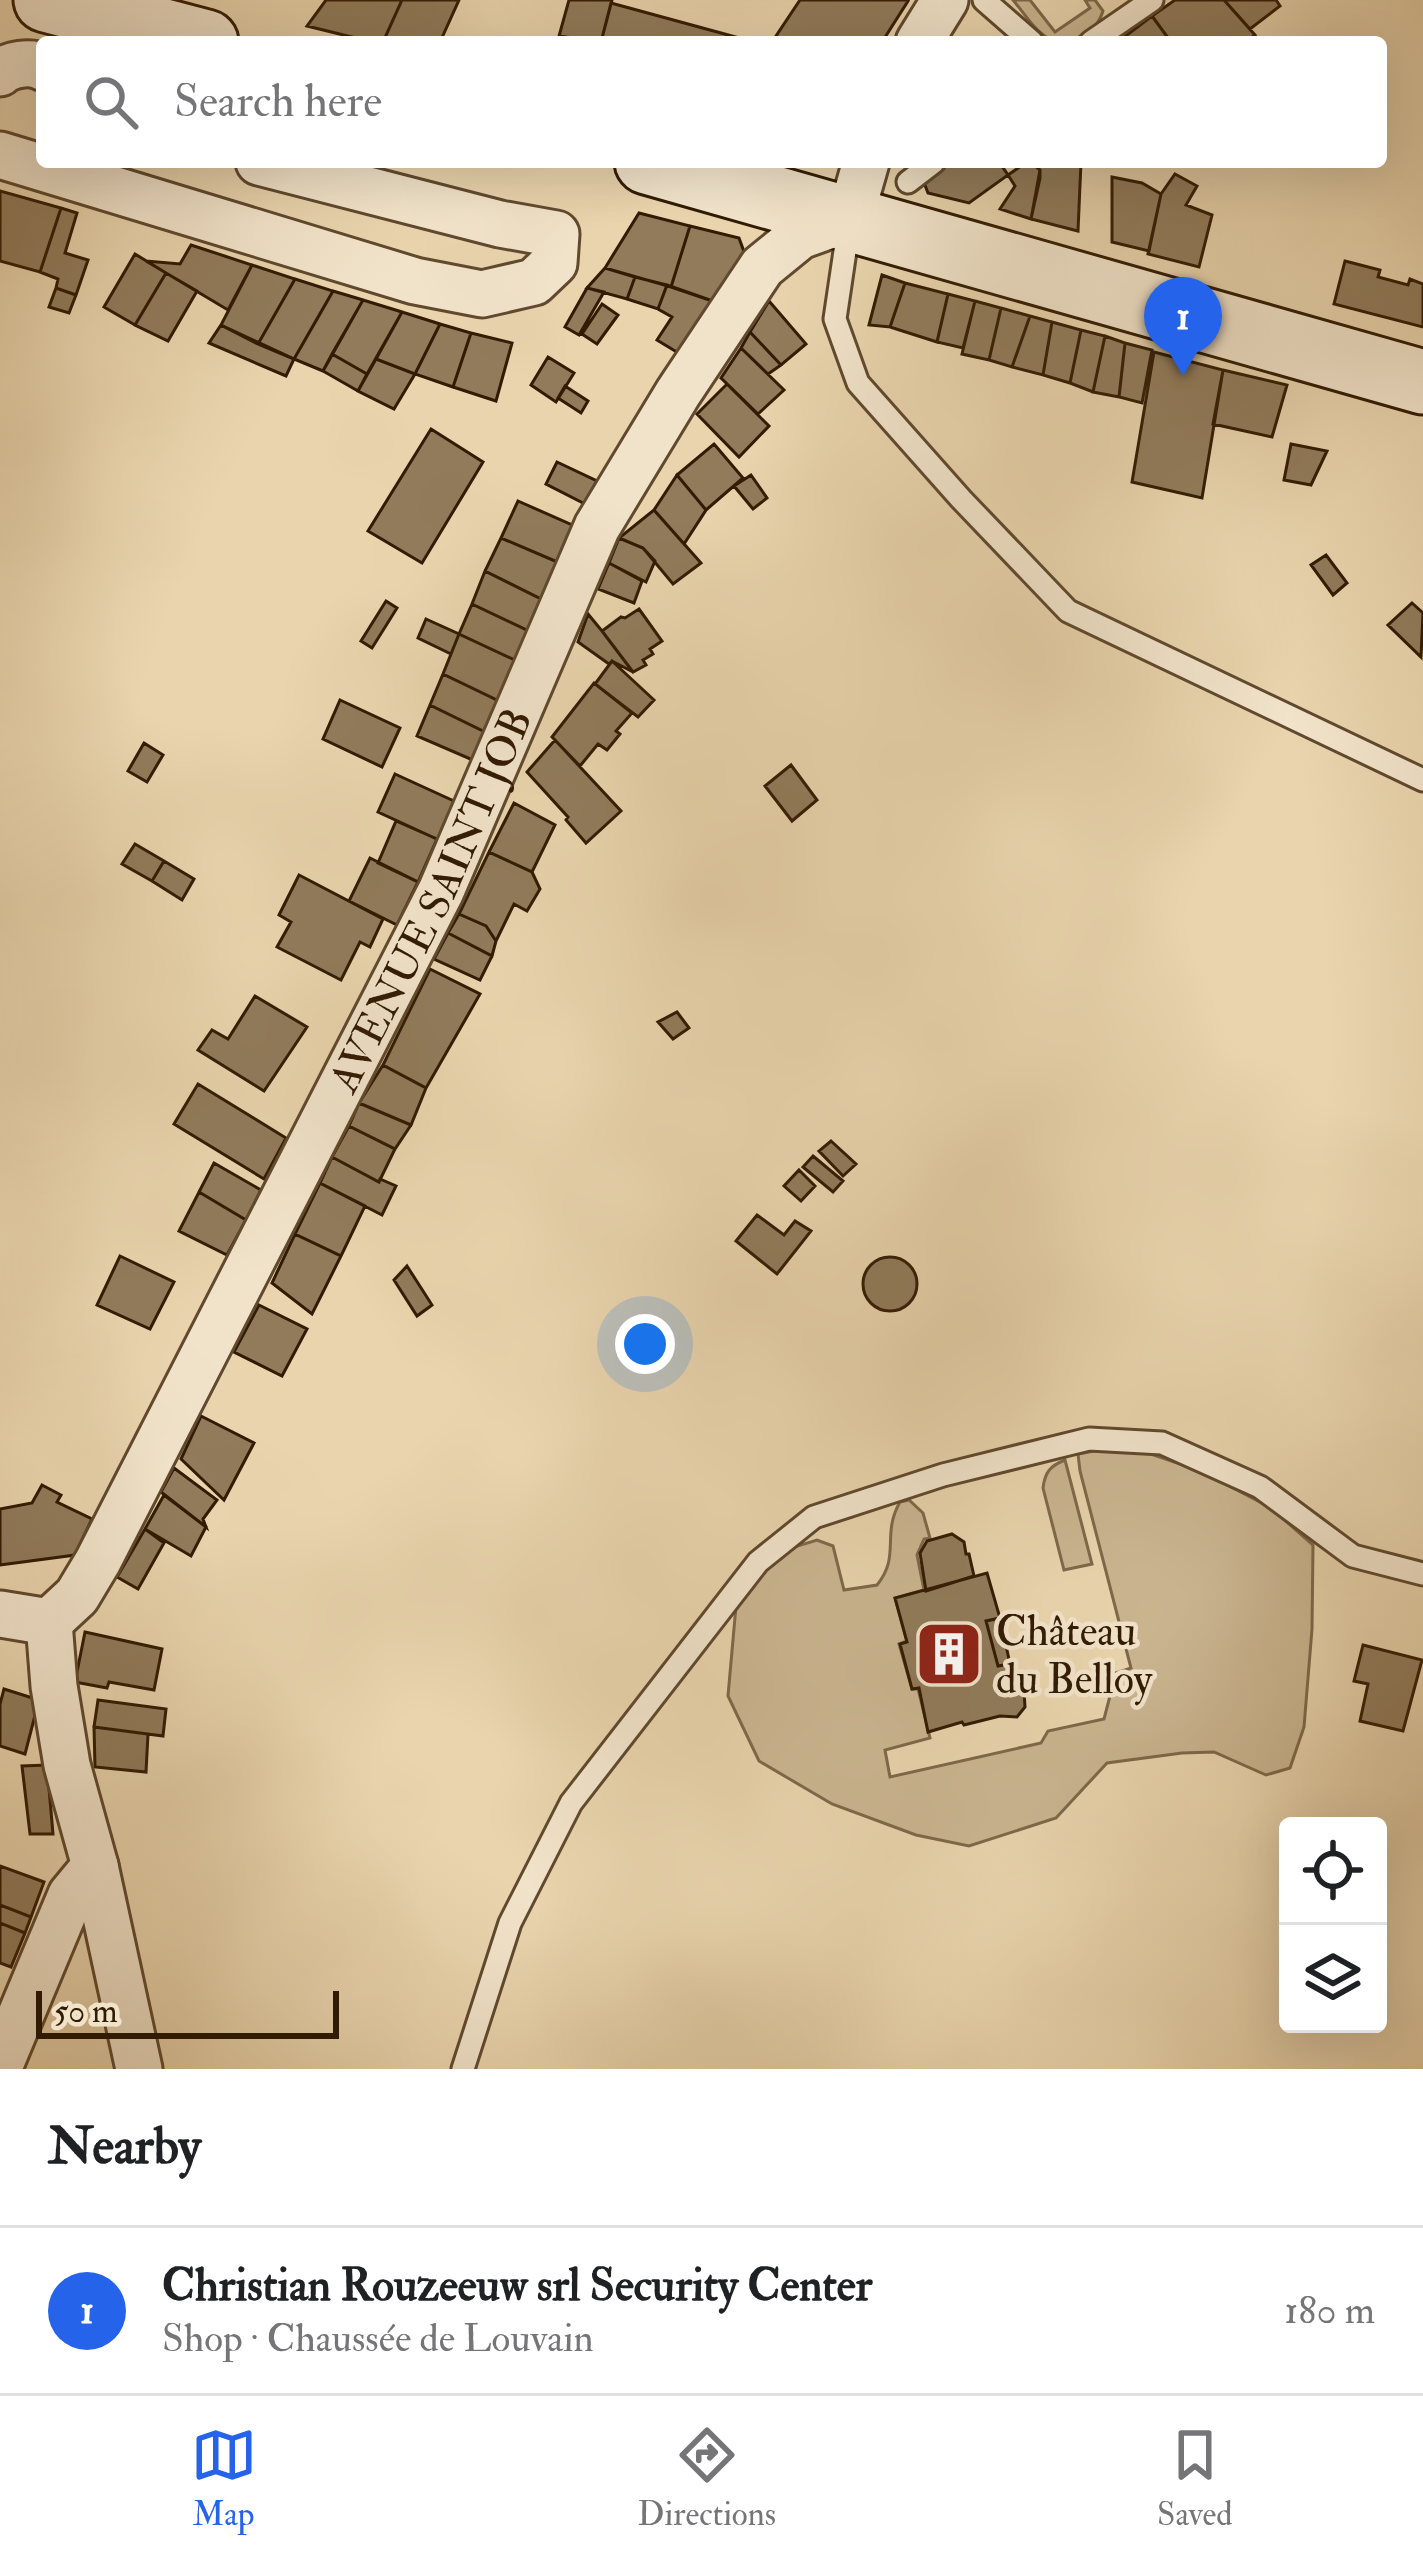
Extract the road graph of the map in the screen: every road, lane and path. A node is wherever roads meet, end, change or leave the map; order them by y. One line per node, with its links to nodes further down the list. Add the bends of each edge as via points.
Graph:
1 (46, 0): 5 (main road)
2 (945, 0): 6 (street)
3 (984, 0): 7 (lane)
4 (1152, 0): 8 (lane)
5 (183, 36)
6 (923, 36)
7 (1025, 36)
8 (1100, 36)
9 (36, 64): 10 (street)
10 (0, 73)
11 (0, 155): 12 (street)
12 (36, 166)
13 (43, 168): 14 (street, via 482,294 534,282 554,262 556,234)
14 (282, 168)
15 (692, 168): 18 (main road)
16 (926, 168): 17 (lane)
17 (908, 182)
18 (858, 190): 19 (main road); 20 (lane, via 835,319 857,383 1068,611); 23 (street, AVENUE SAINT JOB, via 762,267 597,526 441,891 98,1561)
19 (1423, 382)
20 (1423, 780)
21 (1423, 1574): 27 (lane, via 1353,1556 1260,1486 1162,1443 1089,1439 814,1517 758,1562 571,1803 510,1923)
22 (0, 1614): 23 (street)
23 (49, 1622): 24 (street, via 67,1765)
24 (95, 1866): 25 (street, via 71,1895); 26 (street)
25 (0, 2066)
26 (139, 2069)
27 (463, 2069)

